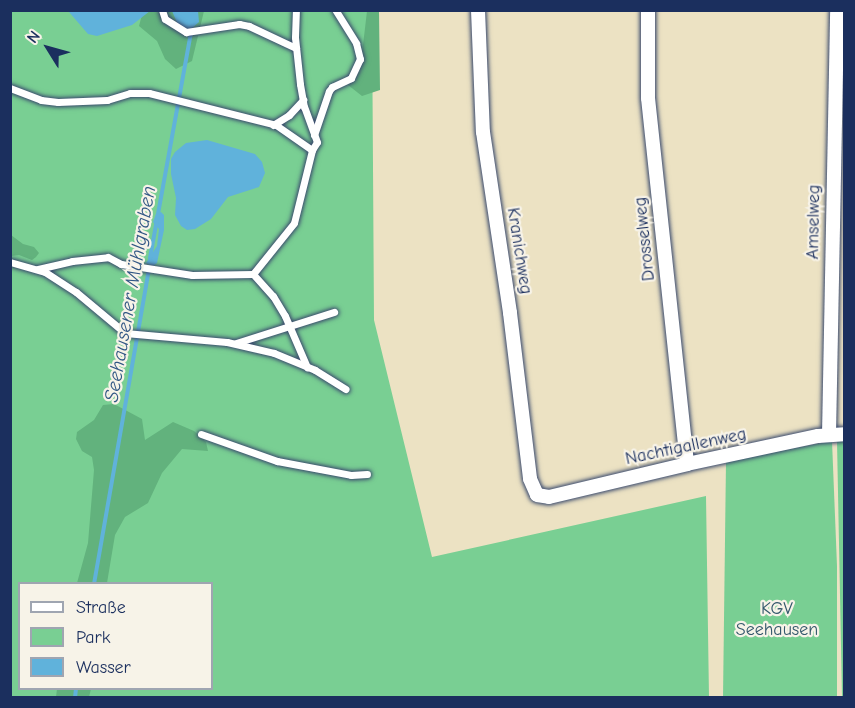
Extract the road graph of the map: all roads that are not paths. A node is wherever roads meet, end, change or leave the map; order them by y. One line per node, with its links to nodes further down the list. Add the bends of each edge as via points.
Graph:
1 (162, 10): 7 (lane, via 165,19 186,32 239,24)
2 (296, 10): 7 (lane)
3 (335, 10): 11 (lane, via 356,42 360,59 351,78 329,91)
4 (478, 10): 26 (street, Kranichweg, via 483,132 530,479)
5 (648, 10): 24 (street, Drosselweg, via 648,98)
6 (837, 10): 23 (street, Amselweg)
7 (296, 48): 9 (lane)
8 (10, 88): 10 (lane, via 58,102 107,100 144,92)
9 (303, 100): 10 (lane); 11 (lane)
10 (273, 124): 12 (lane)
11 (314, 135): 12 (lane, via 317,142)
12 (312, 150): 15 (lane, via 294,224)
13 (10, 262): 14 (lane)
14 (35, 269): 15 (lane, via 108,257 121,264 192,275); 18 (lane, via 76,292 126,333)
15 (254, 274): 17 (lane, via 273,296)
16 (334, 312): 17 (lane)
17 (290, 327): 18 (lane); 19 (lane)
18 (234, 344): 19 (lane, via 274,353)
19 (307, 367): 20 (lane)
20 (346, 389)
21 (201, 434): 25 (lane, via 277,461 351,475)
22 (844, 434): 23 (street, Nachtigallenweg)
23 (829, 435): 24 (street, Nachtigallenweg)
24 (687, 464): 26 (street, Nachtigallenweg, via 560,494)
25 (366, 474)
26 (537, 495)

